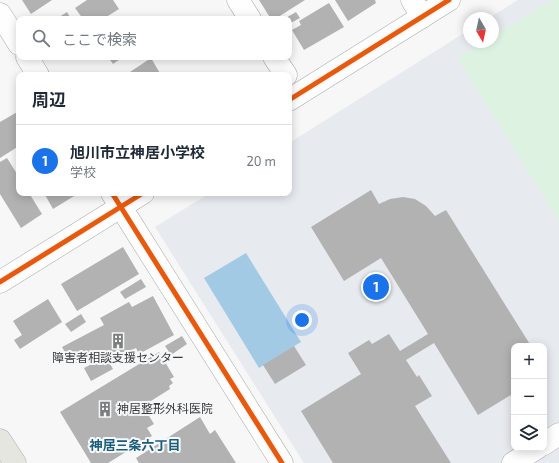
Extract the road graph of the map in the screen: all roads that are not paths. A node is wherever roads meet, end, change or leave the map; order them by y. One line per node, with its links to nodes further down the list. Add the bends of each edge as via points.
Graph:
1 (238, 0): 5 (street)
2 (450, 0): 3 (street)
3 (417, 8): 11 (street)
4 (0, 14): 6 (street)
5 (248, 16)
6 (16, 39)
7 (29, 60): 9 (street)
8 (276, 60): 10 (street)
9 (36, 72)
10 (284, 72)
11 (292, 92)
12 (132, 196): 13 (street)
13 (117, 200): 14 (street); 20 (street)
14 (0, 282)
15 (559, 434): 17 (street)
16 (0, 440): 19 (main road)
17 (547, 442)
18 (532, 451): 21 (street)
19 (14, 463)
20 (282, 463)
21 (513, 463)

